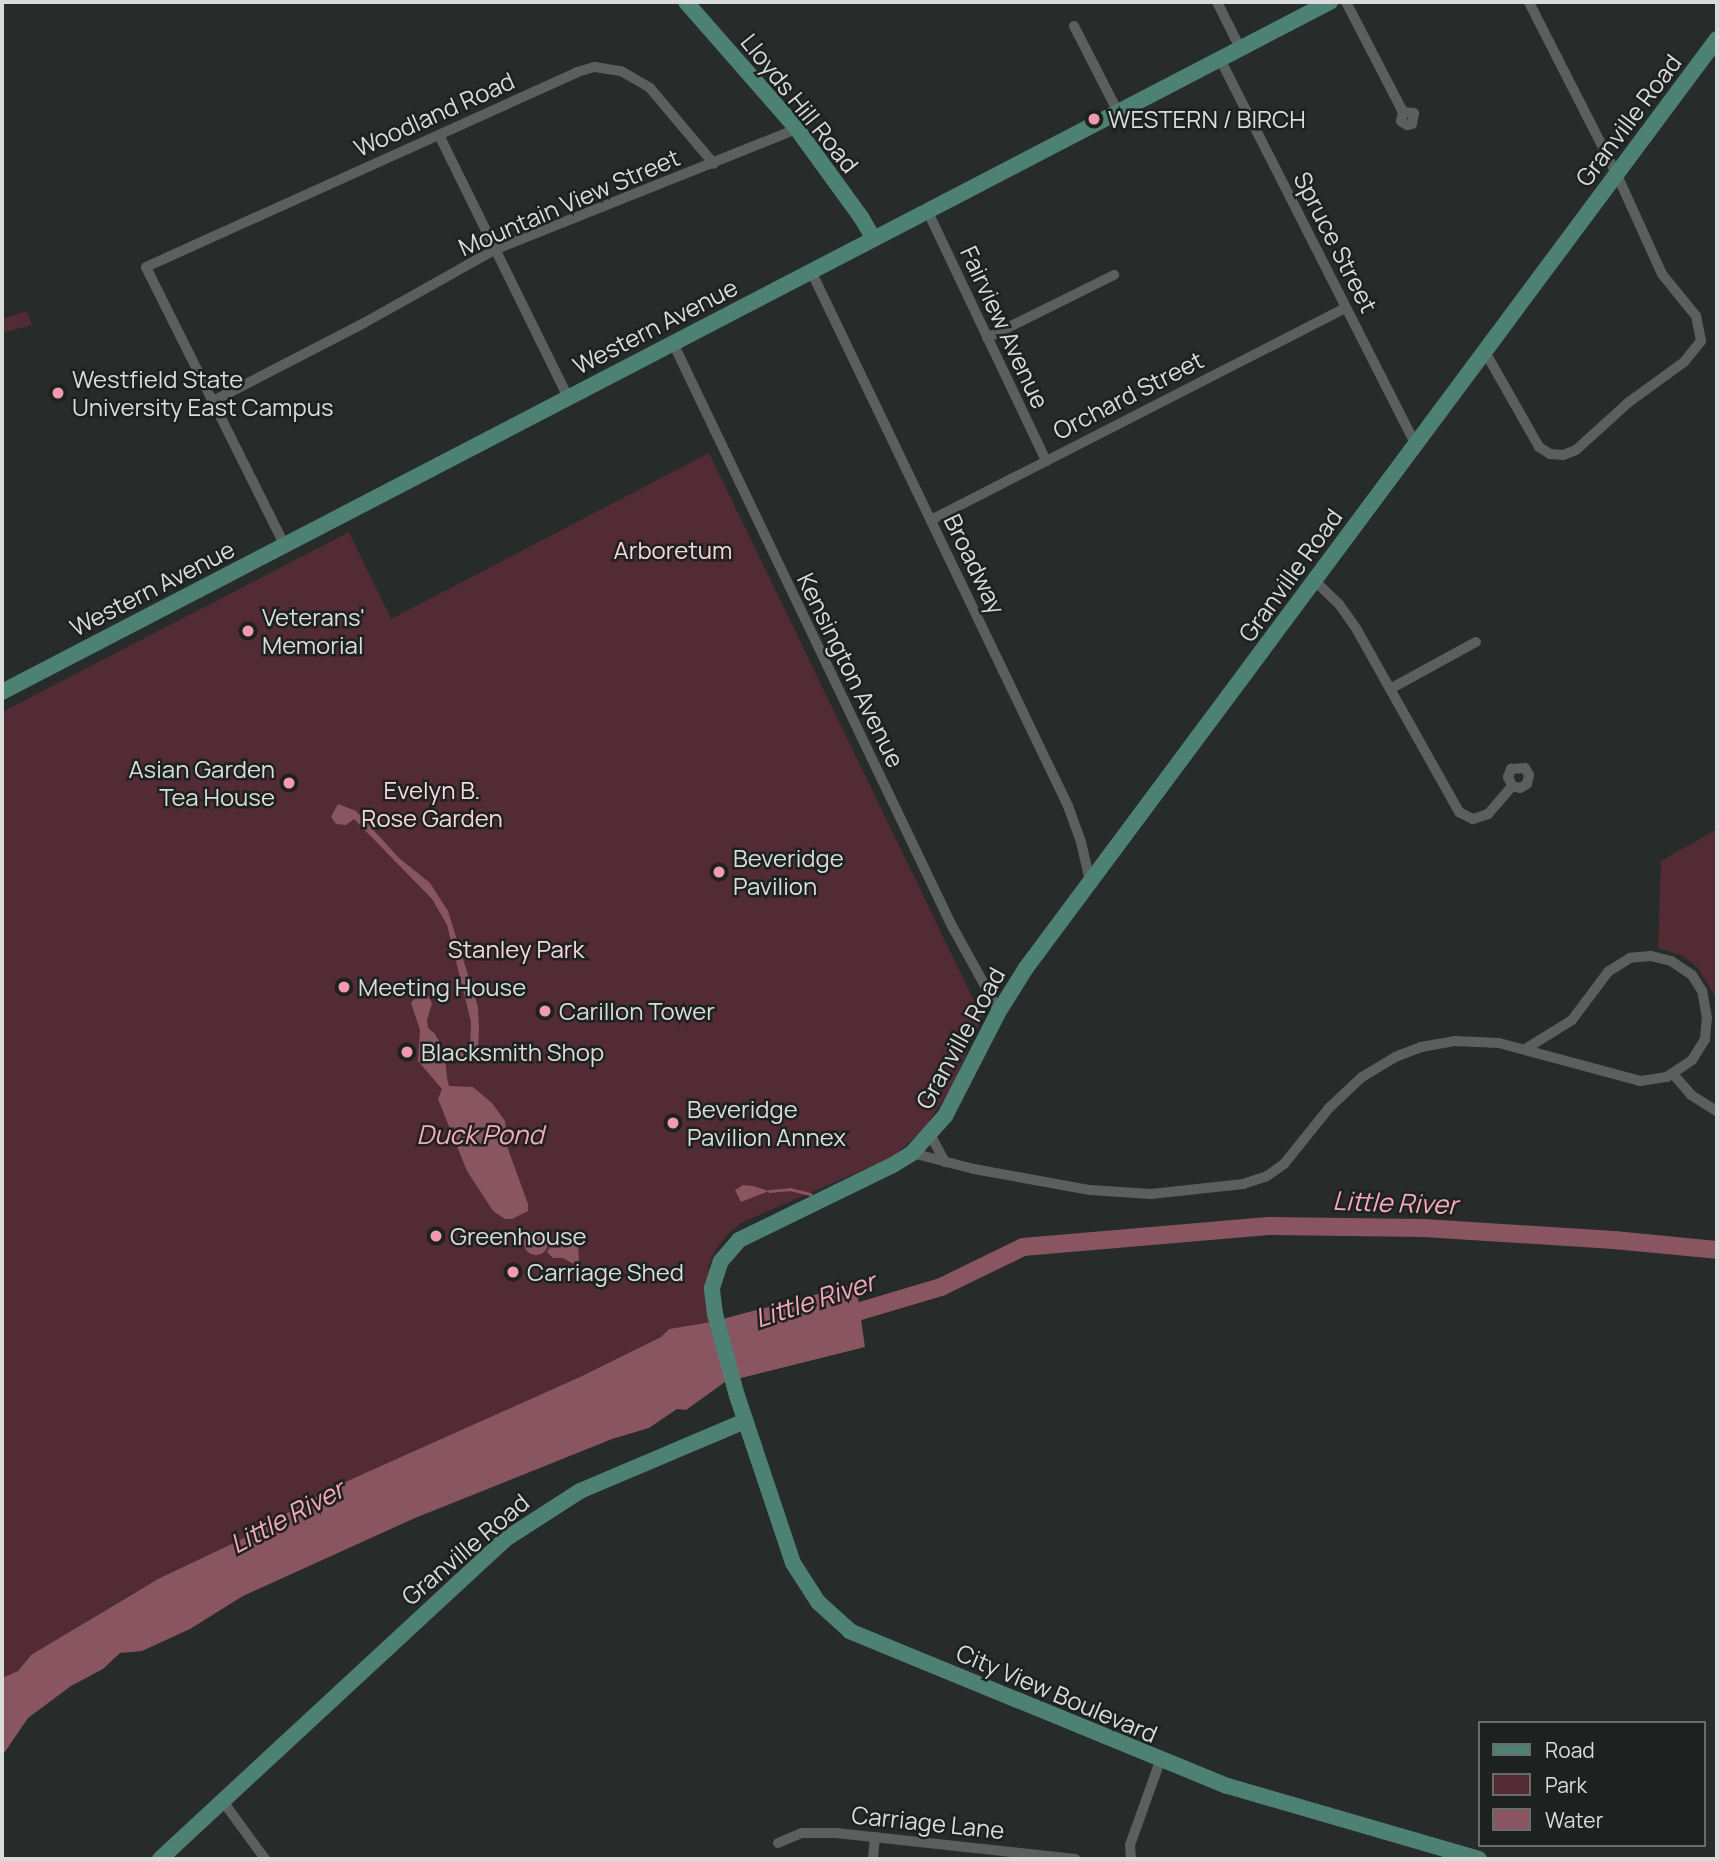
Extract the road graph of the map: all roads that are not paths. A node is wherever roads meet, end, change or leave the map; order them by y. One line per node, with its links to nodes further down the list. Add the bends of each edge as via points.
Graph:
1 (686, 2): 12 (street, Lloyds Hill Road)
2 (1217, 2): 8 (street)
3 (1330, 2): 8 (street, Western Avenue)
4 (1346, 2): 11 (street)
5 (1529, 2): 15 (street)
6 (1074, 26): 10 (street)
7 (1717, 39): 15 (street, Granville Road)
8 (1240, 48): 9 (street, Western Avenue)
9 (1220, 60): 10 (street, Western Avenue); 21 (street, Spruce Street)
10 (1118, 112): 16 (street, Western Avenue)
11 (1403, 112)
12 (797, 130): 14 (street, Mountain View Street); 17 (street, Lloyds Hill Road)
13 (439, 135): 14 (street, Woodland Road, via 577,72 603,66 635,77 650,88); 18 (street); 26 (street, Woodland Road, via 146,267)
14 (714, 164): 18 (street, Mountain View Street)
15 (1617, 175): 24 (street, Granville Road); 24 (street, via 1662,274 1700,324 1699,347 1576,450 1556,456 1535,441)
16 (927, 210): 17 (street, Western Avenue); 22 (street, Fairview Avenue)
17 (873, 239): 19 (street, Western Avenue)
18 (495, 250): 25 (street); 26 (street, Mountain View Street)
19 (811, 271): 23 (street, Western Avenue); 29 (street, Broadway)
20 (1114, 275): 22 (street)
21 (1346, 308): 27 (street, Spruce Street); 28 (street, Orchard Street)
22 (987, 338): 28 (street, Fairview Avenue)
23 (673, 343): 25 (street, Western Avenue); 37 (street, Kensington Avenue, via 934,889)
24 (1484, 350): 27 (street, Granville Road)
25 (568, 397): 30 (street, Western Avenue)
26 (213, 401): 30 (street)
27 (1415, 444): 31 (street, Granville Road)
28 (1045, 461): 29 (street, Orchard Street)
29 (931, 520): 36 (street, Broadway, via 1068,806)
30 (284, 544): 34 (street, Western Avenue)
31 (1314, 580): 33 (street, via 1345,611); 36 (street, Granville Road)
32 (1476, 642): 33 (street)
33 (1390, 689): 35 (street, via 1462,815 1473,819 1488,814)
34 (2, 692)
35 (1512, 786)
36 (1090, 880): 37 (street, Granville Road)
37 (999, 1011): 41 (street, Granville Road, via 955,1102)
38 (1527, 1048): 39 (street, via 1641,1081); 39 (street, via 1572,1020 1618,964 1637,957 1658,957 1696,979 1707,1018 1700,1051); 43 (street, via 1454,1041 1395,1057 1344,1092 1284,1164 1243,1184 1128,1194 1060,1186)
39 (1673, 1074): 40 (street, via 1691,1095)
40 (1717, 1111)
41 (930, 1134): 42 (street, Granville Road); 43 (street)
42 (912, 1153): 43 (street); 44 (street, Granville Road, via 734,1244 715,1274 713,1303)
43 (945, 1162)
44 (746, 1421): 45 (street, City View Boulevard, via 793,1563 832,1617 884,1647); 46 (street, Granville Road, via 594,1485 525,1525 445,1592)
45 (1160, 1761): 53 (street, via 1130,1844); 54 (street, City View Boulevard, via 1227,1786)
46 (222, 1800): 49 (street, Granville Road); 50 (street)
47 (875, 1837): 48 (street, Carriage Lane, via 802,1833); 51 (street); 52 (street, Carriage Lane)
48 (778, 1843)
49 (160, 1859)
50 (265, 1859)
51 (873, 1859)
52 (1076, 1859)
53 (1131, 1859)
54 (1479, 1859)

